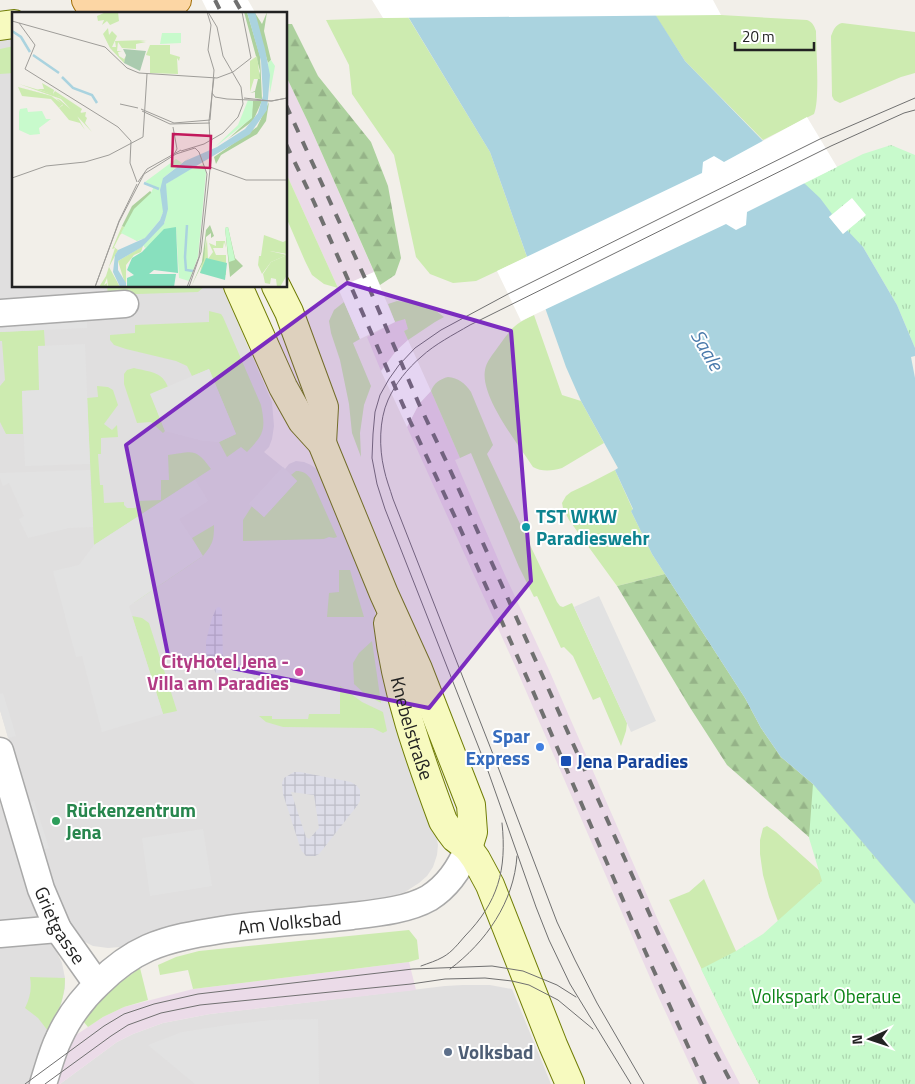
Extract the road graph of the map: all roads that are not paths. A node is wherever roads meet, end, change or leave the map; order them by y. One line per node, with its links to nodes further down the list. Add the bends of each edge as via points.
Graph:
1 (177, 0): 2 (main road)
2 (137, 6): 3 (main road)
3 (89, 10)
4 (239, 288): 8 (main road, Knebelstraße, via 283,387 302,421)
5 (277, 288): 8 (main road, Knebelstraße, via 324,407)
6 (125, 304): 7 (street)
7 (0, 313)
8 (322, 443): 10 (main road, Knebelstraße, via 384,594 391,647 406,715 444,821 455,838)
9 (0, 751): 11 (street, Grietgasse, via 41,889)
10 (468, 848): 13 (street, Am Volksbad, via 452,878 418,903 372,913 257,924 183,936 147,949); 15 (main road, Knebelstraße, via 490,885)
11 (58, 929): 12 (street); 13 (street, Grietgasse)
12 (0, 934)
13 (97, 984): 14 (street, Grietgasse, via 68,1022)
14 (41, 1082)
15 (570, 1084)

